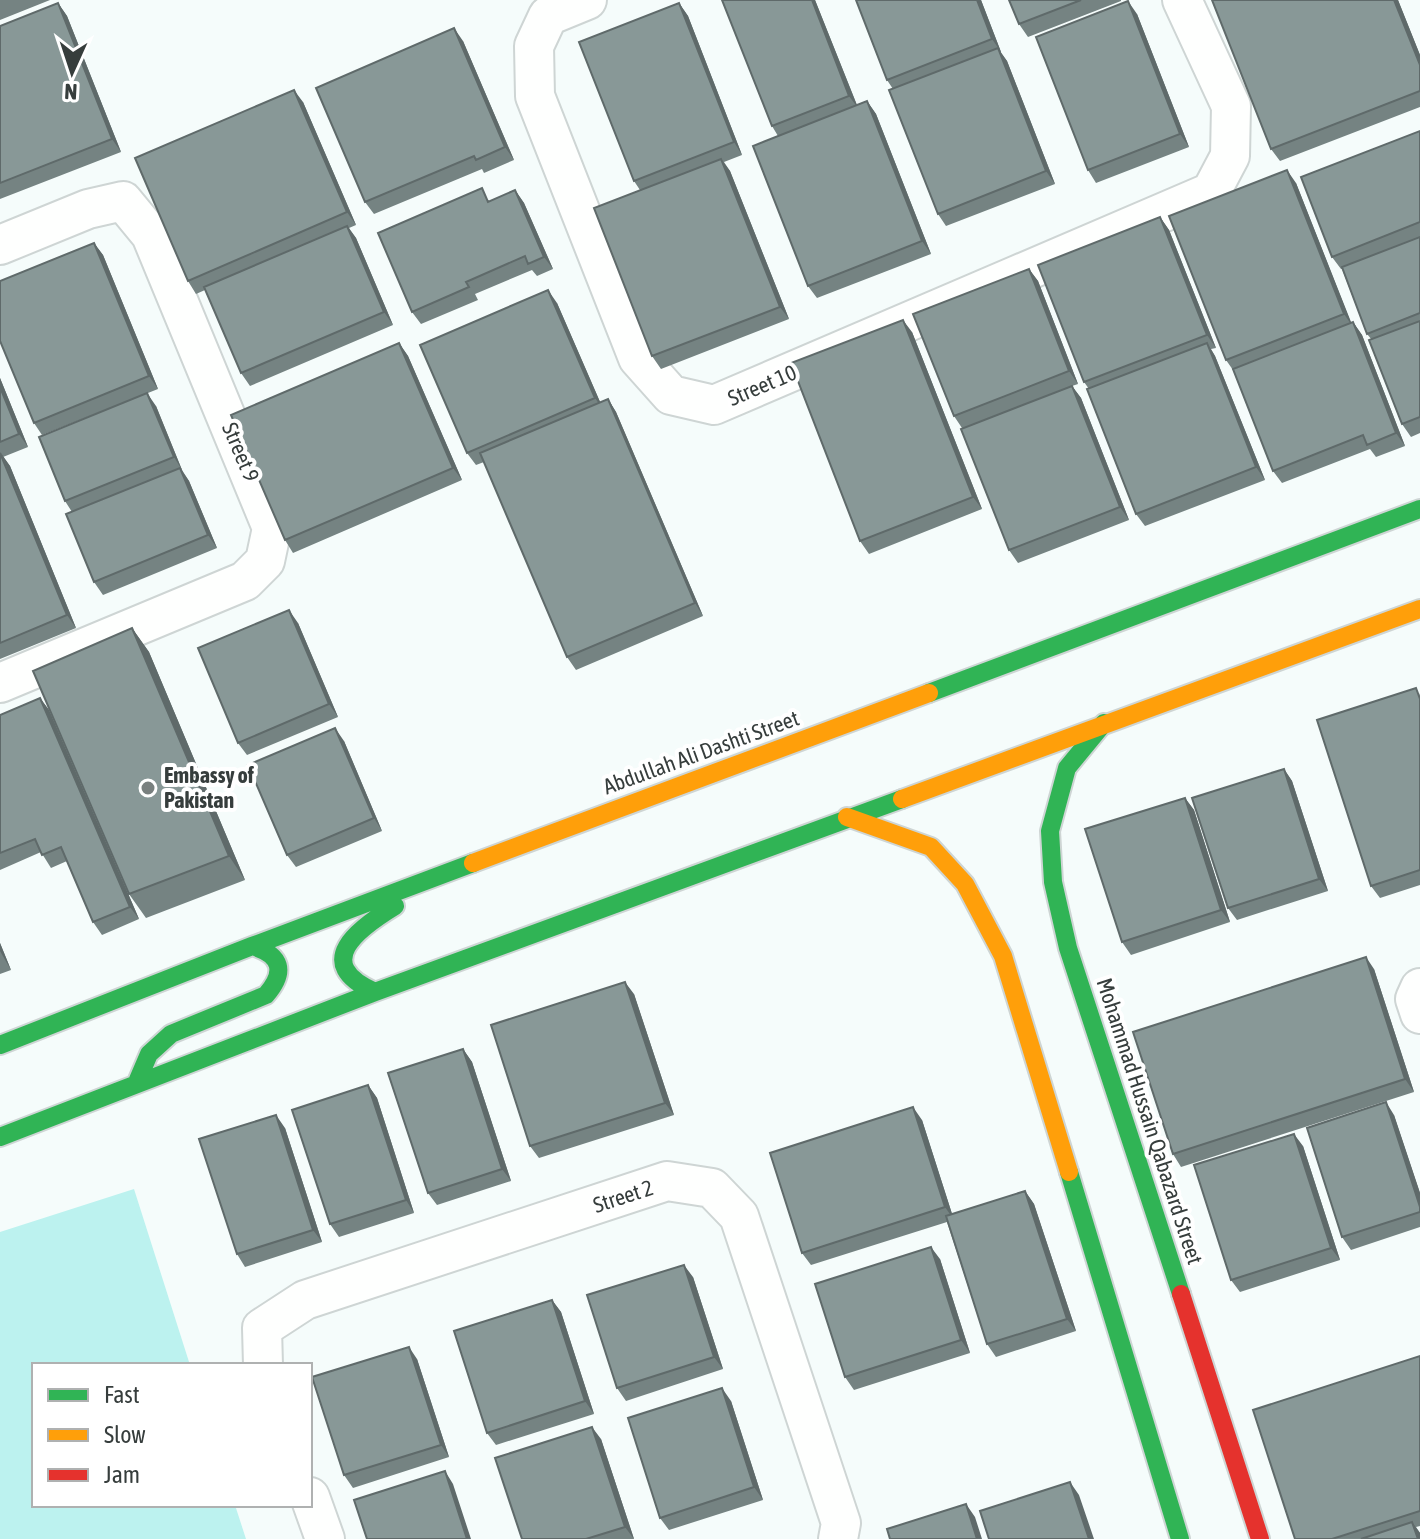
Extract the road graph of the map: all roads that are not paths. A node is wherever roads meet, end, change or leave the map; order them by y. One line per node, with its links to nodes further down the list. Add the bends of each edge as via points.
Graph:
1 (587, 0): 2 (street, Street 10, via 548,16 534,46 535,96 638,358 671,395 714,405 1211,192 1230,156 1231,106)
2 (1182, 0)
3 (0, 245): 6 (street, Street 9, via 88,209 123,201 151,235 272,528 265,561 245,581)
4 (1420, 509): 9 (main road, Abdullah Ali Dashti Street)
5 (1420, 609): 7 (main road)
6 (0, 683)
7 (1104, 723): 8 (main road); 12 (main road, Mohammad Hussain Qabazard Street, via 1067,768 1050,831 1053,882)
8 (847, 817): 14 (main road); 23 (main road, via 931,847 965,884 1006,950)
9 (455, 869): 11 (main road, Abdullah Ali Dashti Street); 14 (main road, via 355,932 347,943 345,968 352,980)
10 (1047, 930): 12 (main road)
11 (252, 946): 16 (main road, Abdullah Ali Dashti Street); 17 (main road, via 275,959 276,985 266,995 171,1034 149,1054)
12 (1068, 948): 24 (main road, Mohammad Hussain Qabazard Street)
13 (1420, 988): 15 (street, via 1415,999)
14 (375, 992): 17 (main road)
15 (1420, 1014)
16 (0, 1045)
17 (137, 1082): 18 (main road)
18 (0, 1137)
19 (263, 1363): 22 (street, Street 2, via 262,1328 305,1300 667,1181 712,1188 739,1216 841,1523)
20 (312, 1503): 21 (street)
21 (325, 1539)
22 (838, 1539)
23 (1180, 1539)
24 (1260, 1539)

